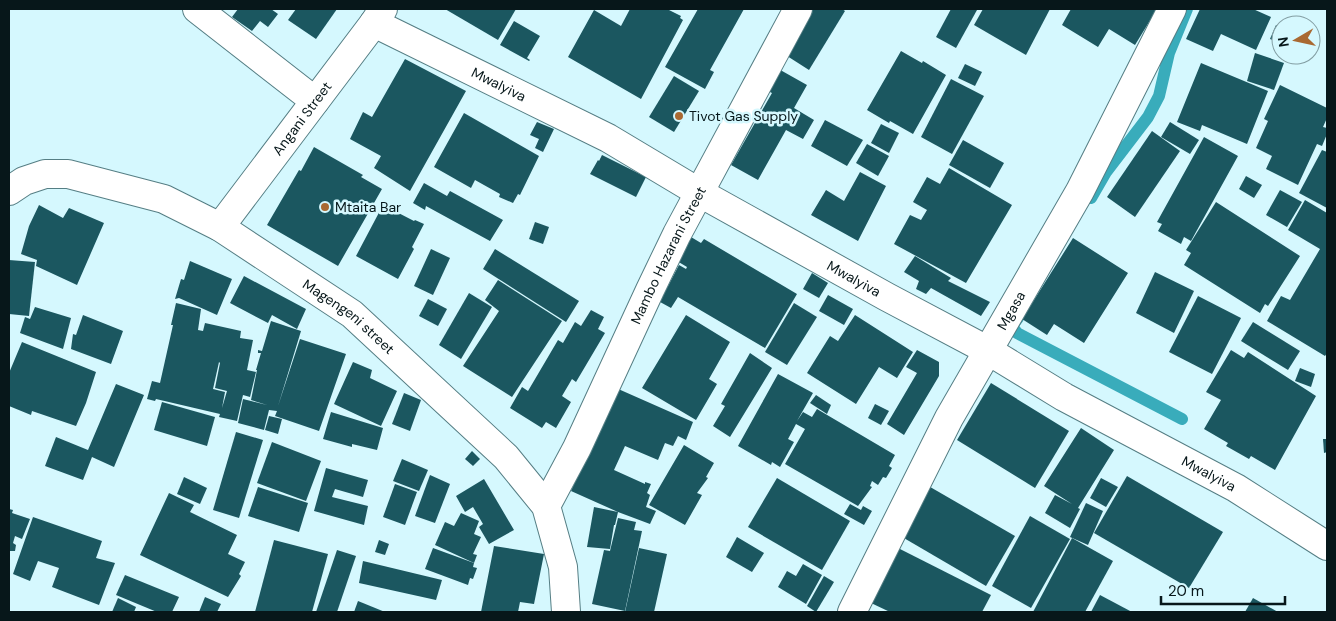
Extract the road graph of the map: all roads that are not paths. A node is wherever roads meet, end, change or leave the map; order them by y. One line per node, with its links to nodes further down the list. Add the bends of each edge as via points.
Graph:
1 (197, 9): 5 (street)
2 (798, 9): 7 (street, Mambo Hazarani Street)
3 (1172, 9): 9 (street, Mgasa, via 1080,191)
4 (379, 16): 5 (street, Angani Street); 7 (street, Mwalyiva, via 608,138)
5 (315, 101): 8 (street, Angani Street)
6 (9, 191): 8 (street, Magengeni street, via 24,181 45,174 68,174 164,199)
7 (700, 193): 9 (street, Mwalyiva); 10 (street, Mambo Hazarani Street)
8 (220, 227): 10 (street, Magengeni street, via 352,314 506,457)
9 (988, 350): 11 (street, Mwalyiva, via 1064,397 1236,488); 13 (street, Mgasa, via 949,418)
10 (546, 506): 12 (street, Magengeni street, via 563,566)
11 (1327, 546)
12 (566, 612)
13 (852, 612)

